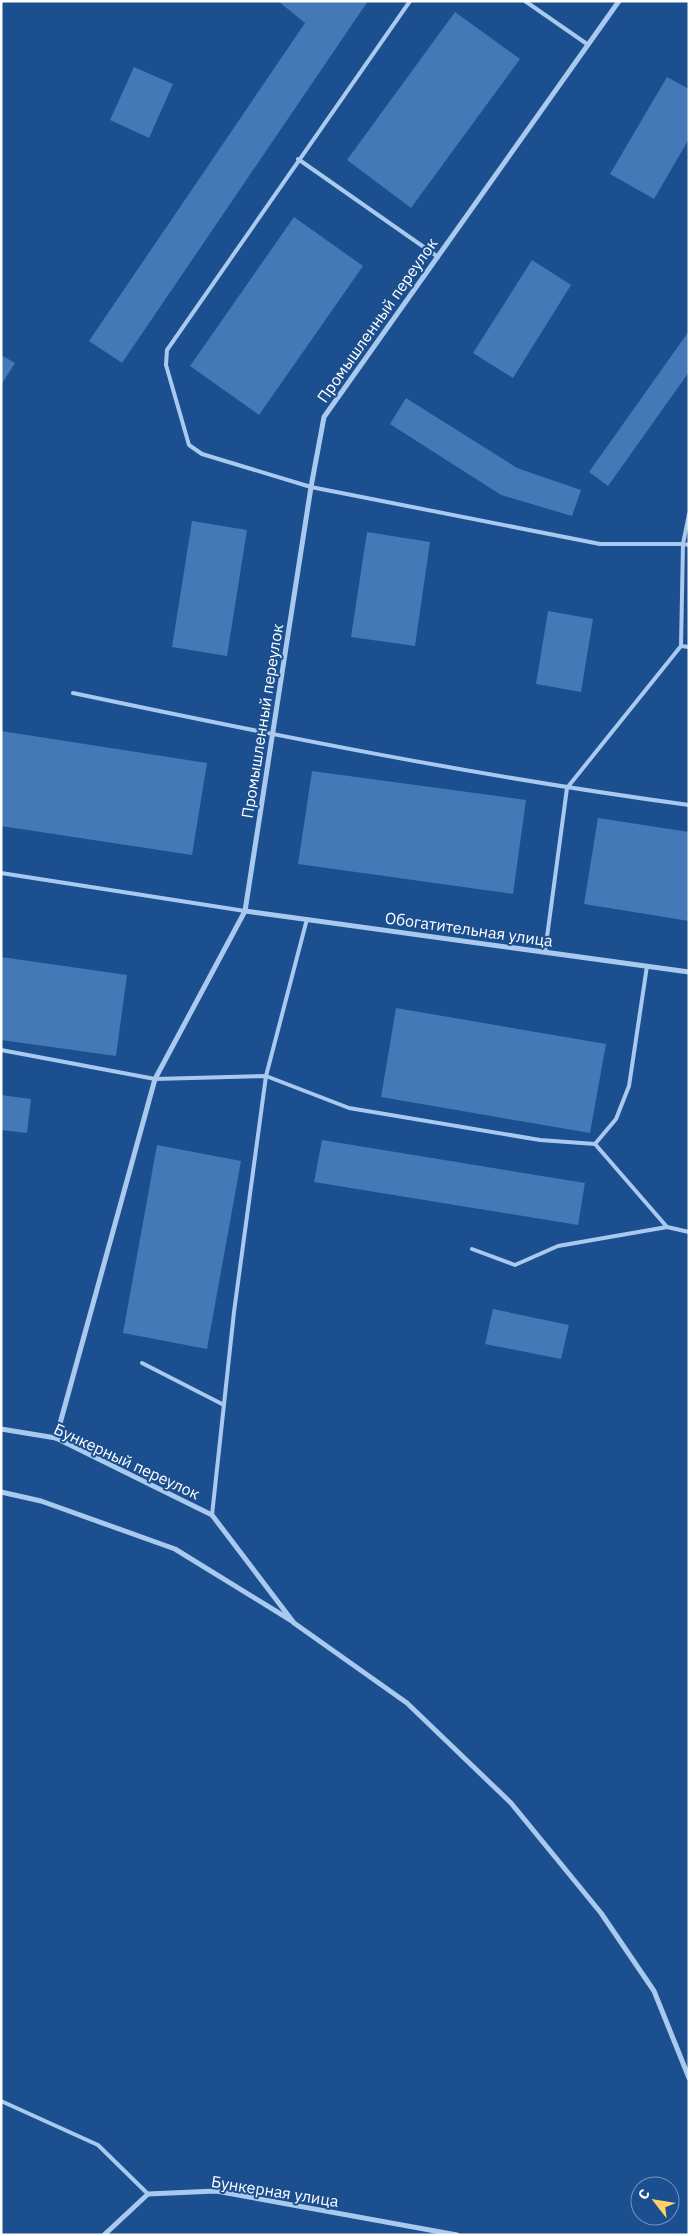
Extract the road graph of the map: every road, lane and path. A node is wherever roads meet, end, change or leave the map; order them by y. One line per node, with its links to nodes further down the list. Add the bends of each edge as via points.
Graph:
1 (410, 1): 5 (lane)
2 (525, 1): 4 (lane)
3 (619, 1): 4 (street, Промышленный переулок)
4 (587, 44): 6 (street, Промышленный переулок)
5 (298, 159): 6 (lane); 7 (lane, via 167,350 166,365 189,445 202,454)
6 (438, 256): 7 (street, Промышленный переулок, via 324,417)
7 (311, 487): 9 (lane, via 600,544); 14 (street, Промышленный переулок)
8 (689, 514): 9 (lane)
9 (683, 544): 10 (lane); 11 (lane)
10 (689, 545)
11 (681, 646): 12 (lane); 15 (lane)
12 (689, 646)
13 (73, 693): 14 (lane)
14 (273, 735): 15 (lane); 18 (street, Промышленный переулок)
15 (567, 788): 16 (lane); 20 (lane)
16 (689, 805)
17 (1, 873): 18 (lane)
18 (245, 911): 19 (street, Обогатительная улица); 25 (street, Промышленный переулок)
19 (307, 919): 20 (street, Обогатительная улица); 24 (lane)
20 (545, 952): 21 (street, Обогатительная улица)
21 (648, 966): 22 (street, Обогатительная улица); 26 (lane, via 629,1086 616,1119)
22 (689, 972)
23 (1, 1050): 25 (lane)
24 (266, 1076): 25 (lane); 26 (lane, via 348,1108 540,1140); 31 (lane)
25 (155, 1079): 33 (street, Промышленный переулок)
26 (595, 1144): 27 (lane)
27 (667, 1227): 28 (lane); 29 (lane, via 558,1246 515,1265)
28 (689, 1232)
29 (472, 1249)
30 (142, 1363): 31 (lane)
31 (224, 1404): 35 (lane)
32 (1, 1429): 33 (street, Бункерный переулок)
33 (56, 1438): 35 (street, Бункерный переулок)
34 (1, 1492): 36 (street, via 41,1501 175,1549)
35 (212, 1515): 36 (street)
36 (294, 1623): 37 (street, via 407,1703 511,1803 601,1913 654,1991)
37 (689, 2078)
38 (1, 2101): 39 (lane, via 98,2145)
39 (148, 2194): 40 (street); 41 (street, Бункерная улица, via 216,2191)
40 (104, 2235)
41 (457, 2235)

